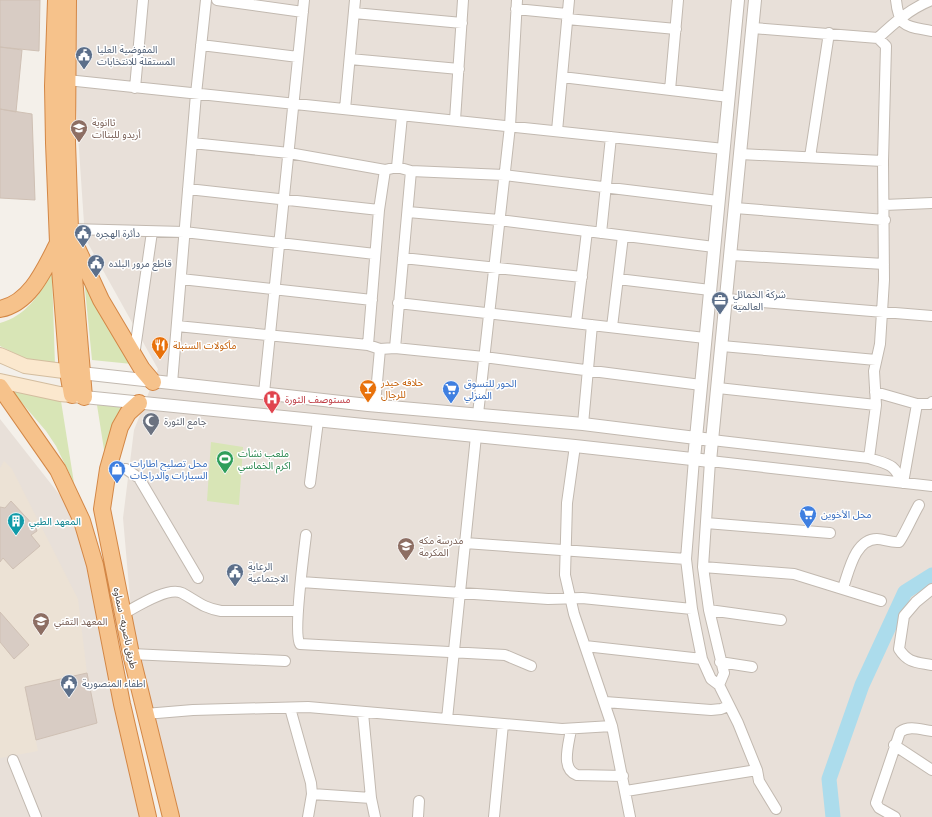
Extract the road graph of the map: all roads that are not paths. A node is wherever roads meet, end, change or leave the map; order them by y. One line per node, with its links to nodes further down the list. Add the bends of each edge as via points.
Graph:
1 (56, 0): 70 (highway, via 53,86)
2 (68, 0): 31 (highway)
3 (143, 0): 32 (street)
4 (206, 0): 26 (street)
5 (217, 0): 16 (street)
6 (304, 0): 16 (street)
7 (355, 0): 17 (street)
8 (464, 0): 20 (street)
9 (569, 0): 18 (street)
10 (678, 0): 22 (street)
11 (738, 0): 35 (street)
12 (755, 0): 21 (street)
13 (896, 0): 19 (street)
14 (932, 0): 19 (street)
15 (517, 5): 18 (street); 40 (street)
16 (303, 12): 27 (street)
17 (354, 13): 20 (street); 28 (street)
18 (567, 17): 22 (street); 30 (street)
19 (899, 18): 23 (street, via 906,25); 25 (street)
20 (462, 23): 29 (street)
21 (753, 28): 24 (street); 46 (street)
22 (676, 29): 33 (street)
23 (932, 31)
24 (829, 34): 25 (street); 47 (street)
25 (878, 38): 48 (street, via 886,46 887,57)
26 (201, 45): 27 (street); 34 (street)
27 (298, 56): 36 (street)
28 (350, 59): 29 (street); 37 (street)
29 (459, 69): 39 (street)
30 (562, 78): 33 (street); 41 (street)
31 (66, 80): 32 (street); 64 (highway)
32 (135, 88): 34 (street)
33 (670, 90): 35 (street)
34 (196, 94): 36 (street); 43 (street)
35 (729, 97): 44 (street)
36 (294, 103): 37 (street); 45 (street)
37 (345, 109): 38 (street)
38 (402, 116): 39 (street); 49 (street)
39 (455, 120): 40 (street)
40 (510, 126): 41 (street); 52 (street)
41 (557, 131): 42 (street)
42 (611, 137): 44 (street); 53 (street)
43 (192, 143): 45 (street); 54 (street)
44 (724, 149): 56 (street)
45 (288, 153): 50 (street); 55 (street)
46 (740, 154): 47 (street); 59 (street)
47 (810, 157): 48 (street)
48 (883, 161): 58 (street)
49 (397, 167): 50 (street); 51 (street)
50 (385, 170): 60 (street)
51 (411, 171): 52 (street); 61 (street)
52 (504, 175): 53 (street); 62 (street)
53 (606, 187): 56 (street); 68 (street)
54 (188, 189): 55 (street); 67 (street)
55 (284, 199): 60 (street); 71 (street)
56 (718, 201): 72 (street)
57 (932, 203): 58 (street)
58 (884, 205): 63 (street)
59 (735, 208): 63 (street); 74 (street)
60 (379, 210): 73 (street)
61 (408, 212): 62 (street); 75 (street)
62 (499, 220): 65 (street); 77 (street)
63 (885, 220): 76 (street)
64 (70, 229): 66 (street); 101 (highway, via 92,283); 105 (highway)
65 (587, 231): 68 (street); 78 (street)
66 (152, 232): 67 (street); 101 (street)
67 (184, 232): 71 (street); 79 (street)
68 (601, 233): 69 (street)
69 (623, 236): 72 (street); 80 (street)
70 (58, 243): 86 (highway, via 36,283 23,298); 105 (highway)
71 (280, 244): 73 (street); 81 (street)
72 (714, 247): 82 (street)
73 (375, 254): 84 (street)
74 (731, 255): 76 (street); 83 (street)
75 (403, 258): 77 (street); 85 (street)
76 (884, 264): 87 (street)
77 (494, 268): 78 (street); 88 (street)
78 (582, 277): 90 (street)
79 (181, 279): 81 (street); 92 (street)
80 (618, 279): 82 (street); 93 (street)
81 (275, 288): 84 (street); 94 (street)
82 (710, 290): 95 (street)
83 (726, 299): 87 (street); 97 (street)
84 (372, 300): 96 (street)
85 (398, 303): 88 (street); 98 (street)
86 (0, 309)
87 (882, 311): 89 (street); 103 (street, via 880,344)
88 (489, 313): 90 (street); 102 (street)
89 (932, 316)
90 (576, 323): 91 (street)
91 (592, 325): 93 (street); 104 (street)
92 (177, 326): 94 (street); 108 (street)
93 (612, 328): 95 (street)
94 (270, 335): 96 (street); 113 (street)
95 (705, 338): 109 (street)
96 (368, 345): 99 (street)
97 (722, 346): 103 (street); 111 (street)
98 (395, 348): 99 (street); 102 (street)
99 (380, 349): 118 (street)
100 (0, 355): 105 (main road, via 25,366)
101 (134, 356): 107 (highway)
102 (484, 357): 104 (street); 120 (street)
103 (876, 360): 112 (street)
104 (588, 370): 109 (street); 122 (street)
105 (75, 373): 107 (street); 114 (highway)
106 (0, 381): 114 (main road)
107 (153, 382): 108 (street)
108 (172, 383): 113 (street)
109 (701, 385): 125 (street)
110 (0, 387): 167 (highway, طريق ناصريه~ سماوه, via 58,470 82,521 95,565)
111 (718, 388): 119 (street); 126 (street)
112 (875, 392): 117 (street); 119 (street)
113 (264, 393): 118 (street)
114 (78, 396): 116 (street)
115 (932, 402): 117 (street)
116 (139, 403): 121 (street); 131 (highway, طريق ناصريه~ سماوه, via 128,413 120,427)
117 (917, 404): 133 (street)
118 (371, 405): 120 (street); 123 (street)
119 (876, 405): 128 (street)
120 (478, 414): 122 (street)
121 (318, 421): 123 (street); 132 (street)
122 (583, 424): 125 (street)
123 (365, 425): 124 (street)
124 (476, 436): 127 (street); 139 (street)
125 (695, 438): 126 (street); 129 (street)
126 (712, 440): 128 (street); 130 (street)
127 (575, 446): 129 (street); 140 (street, via 567,502)
128 (869, 458): 133 (street, via 891,465)
129 (694, 459): 130 (street); 141 (street)
130 (710, 461): 133 (street); 136 (street)
131 (108, 469): 143 (street, via 126,469 139,478); 154 (highway, طريق ناصريه~ سماوه, via 102,509)
132 (310, 483)
133 (903, 483): 134 (street)
134 (932, 486)
135 (919, 505): 145 (street, via 903,539 899,542 870,539 863,543 856,552)
136 (706, 523): 137 (street); 142 (street)
137 (830, 534)
138 (306, 535): 144 (street)
139 (465, 543): 140 (street); 147 (street)
140 (564, 552): 141 (street); 148 (street)
141 (686, 559): 151 (street)
142 (703, 567): 145 (street, via 794,574); 152 (street)
143 (198, 578)
144 (301, 582): 147 (street); 153 (street)
145 (843, 588): 150 (street)
146 (932, 589): 149 (street)
147 (460, 592): 148 (street, via 548,599); 157 (street)
148 (570, 598): 151 (street); 156 (street)
149 (928, 598): 162 (street, via 916,602 904,616 899,648 904,657 912,662)
150 (882, 601)
151 (692, 609): 159 (street)
152 (708, 610): 155 (street); 161 (street)
153 (298, 611): 154 (street, via 221,611 209,609 175,591 162,594); 157 (street, via 297,639 302,645)
154 (123, 614): 158 (highway, طريق ناصريه~ سماوه)
155 (781, 620)
156 (585, 646): 159 (street); 166 (street)
157 (453, 652): 163 (street, via 505,655); 172 (street)
158 (131, 654): 160 (street); 169 (highway, طريق ناصريه~ سماوه)
159 (702, 659): 165 (street, via 711,679)
160 (285, 661)
161 (720, 662): 164 (street); 165 (street, via 724,673)
162 (932, 665)
163 (531, 666)
164 (752, 667)
165 (719, 685): 168 (street)
166 (605, 702): 168 (street, via 712,710); 174 (street)
167 (122, 704): 169 (highway); 188 (highway, طريق ناصريه~ سماوه)
168 (728, 706): 179 (street, via 738,722)
169 (144, 707): 170 (street, via 193,710); 189 (highway, طريق ناصريه~ سماوه)
170 (290, 708): 171 (street); 183 (street)
171 (363, 713): 172 (street); 184 (street)
172 (447, 719): 173 (street)
173 (503, 724): 175 (street); 193 (street)
174 (612, 726): 175 (street); 181 (street)
175 (571, 730): 181 (street, via 568,770 577,775)
176 (932, 731): 177 (street, via 904,728)
177 (894, 746): 180 (street); 195 (street, via 876,803 879,808)
178 (13, 760): 187 (street)
179 (757, 770): 182 (street); 186 (street, via 759,781)
180 (932, 770)
181 (623, 776): 182 (street)
182 (626, 791): 194 (street)
183 (312, 794): 184 (street); 190 (street)
184 (371, 798): 191 (street)
185 (420, 801): 192 (street)
186 (776, 809)
187 (36, 817)
188 (148, 817)
189 (171, 817)
190 (308, 817)
191 (375, 817)
192 (418, 817)
193 (494, 817)
194 (630, 817)
195 (895, 817)

